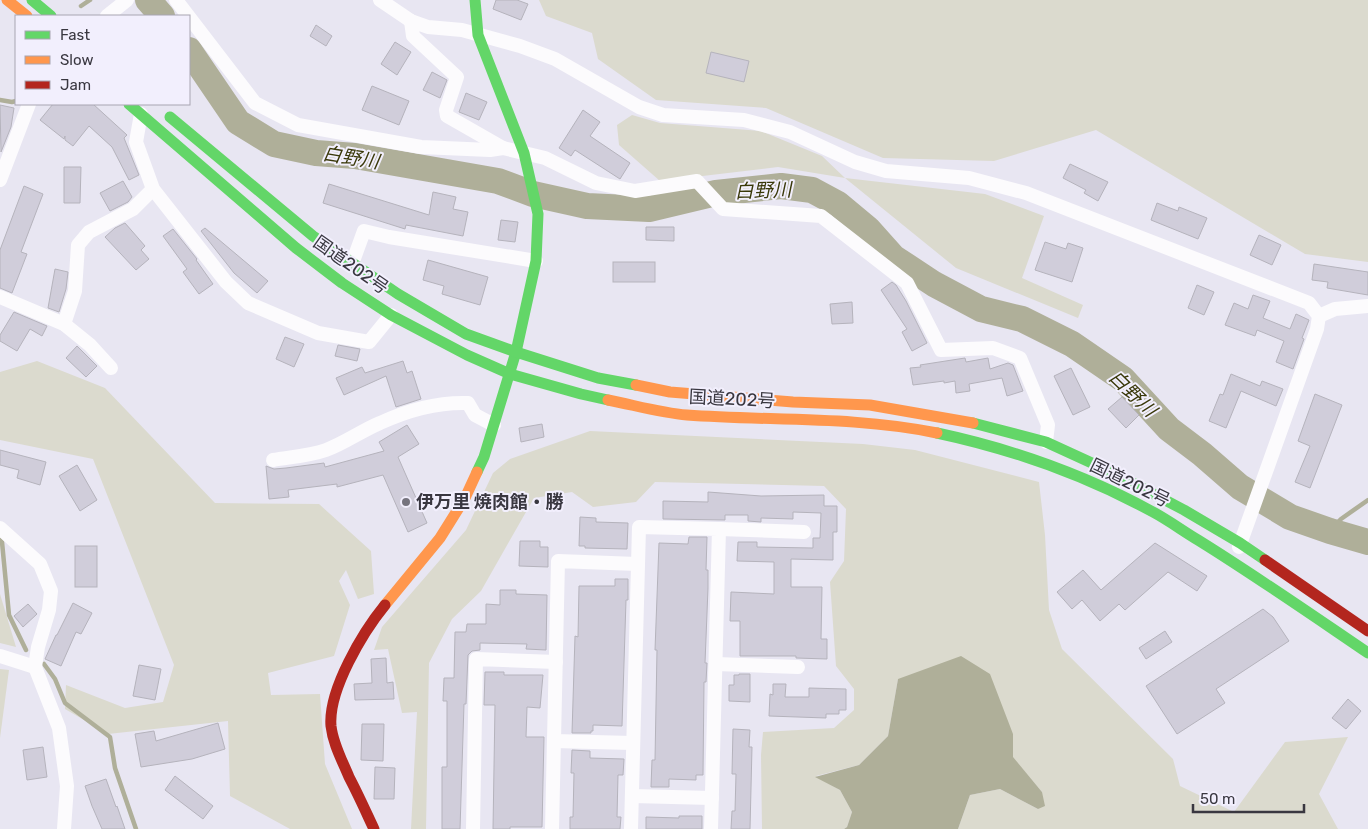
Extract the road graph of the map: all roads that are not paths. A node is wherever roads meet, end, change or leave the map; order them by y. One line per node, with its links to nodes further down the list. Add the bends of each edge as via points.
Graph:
1 (7, 0): 7 (main road)
2 (32, 0): 8 (main road)
3 (127, 0): 9 (street)
4 (176, 0): 10 (street)
5 (380, 0): 12 (street)
6 (475, 0): 13 (main road)
7 (26, 15)
8 (50, 15)
9 (108, 15)
10 (187, 15)
11 (190, 18): 18 (street, via 255,104 298,125 421,147)
12 (411, 21): 13 (street); 18 (street, via 413,36 457,77 447,116)
13 (478, 35): 19 (main road); 27 (street, via 555,59 639,107 663,115 744,120 790,132 855,162 879,169 969,178 1026,193 1309,303)
14 (29, 105): 20 (street)
15 (130, 105): 17 (main road, 国道202号)
16 (162, 110): 23 (main road, 国道202号, via 261,194)
17 (141, 114): 21 (street, via 136,142); 26 (main road, 国道202号, via 296,248)
18 (503, 148): 19 (street)
19 (524, 153): 22 (main road, via 538,214); 33 (street, via 545,158 596,184 635,191 697,181 723,209 821,216 907,283 941,350 993,348 1020,358 1048,425)
20 (0, 180)
21 (152, 188): 26 (street, via 226,282 248,303 318,333 369,342); 28 (street, via 133,209 89,232 78,245 75,291)
22 (536, 261): 23 (street, via 364,231); 29 (main road)
23 (352, 264): 29 (main road, 国道202号, via 466,334)
24 (0, 297): 28 (street)
25 (1368, 306): 27 (street, via 1335,309)
26 (391, 315): 31 (main road, 国道202号)
27 (1319, 316): 38 (street)
28 (64, 324): 30 (street)
29 (516, 352): 31 (main road); 33 (main road, 国道202号, via 598,378 670,392 870,405 971,422)
30 (111, 368)
31 (510, 374): 32 (main road); 39 (main road, 国道202号, via 581,394 684,415 870,424 912,428 965,439 1035,459 1097,485 1153,512)
32 (494, 425): 34 (street, via 475,415 468,403 448,402 414,409 323,451); 53 (main road, via 484,457 465,498 440,538 372,621 350,660 332,704 331,726 336,748)
33 (1046, 442): 38 (main road, 国道202号, via 1184,510)
34 (273, 460)
35 (0, 528): 46 (street, via 40,564 52,591)
36 (719, 529): 37 (street); 40 (street, via 639,527); 45 (street)
37 (804, 532)
38 (1240, 543): 39 (street); 41 (main road, 国道202号)
39 (1234, 562): 42 (main road, 国道202号)
40 (637, 564): 44 (street, via 558,562); 49 (street)
41 (1368, 632)
42 (1368, 653)
43 (0, 656): 46 (street)
44 (556, 662): 48 (street); 54 (street, via 476,659)
45 (716, 664): 47 (street); 51 (street)
46 (35, 667): 52 (street, via 59,728 67,786)
47 (798, 667)
48 (554, 741): 49 (street); 55 (street)
49 (632, 743): 50 (street)
50 (632, 796): 51 (street); 56 (street)
51 (712, 798): 57 (street)
52 (64, 829)
53 (374, 829)
54 (473, 829)
55 (552, 829)
56 (631, 829)
57 (711, 829)

